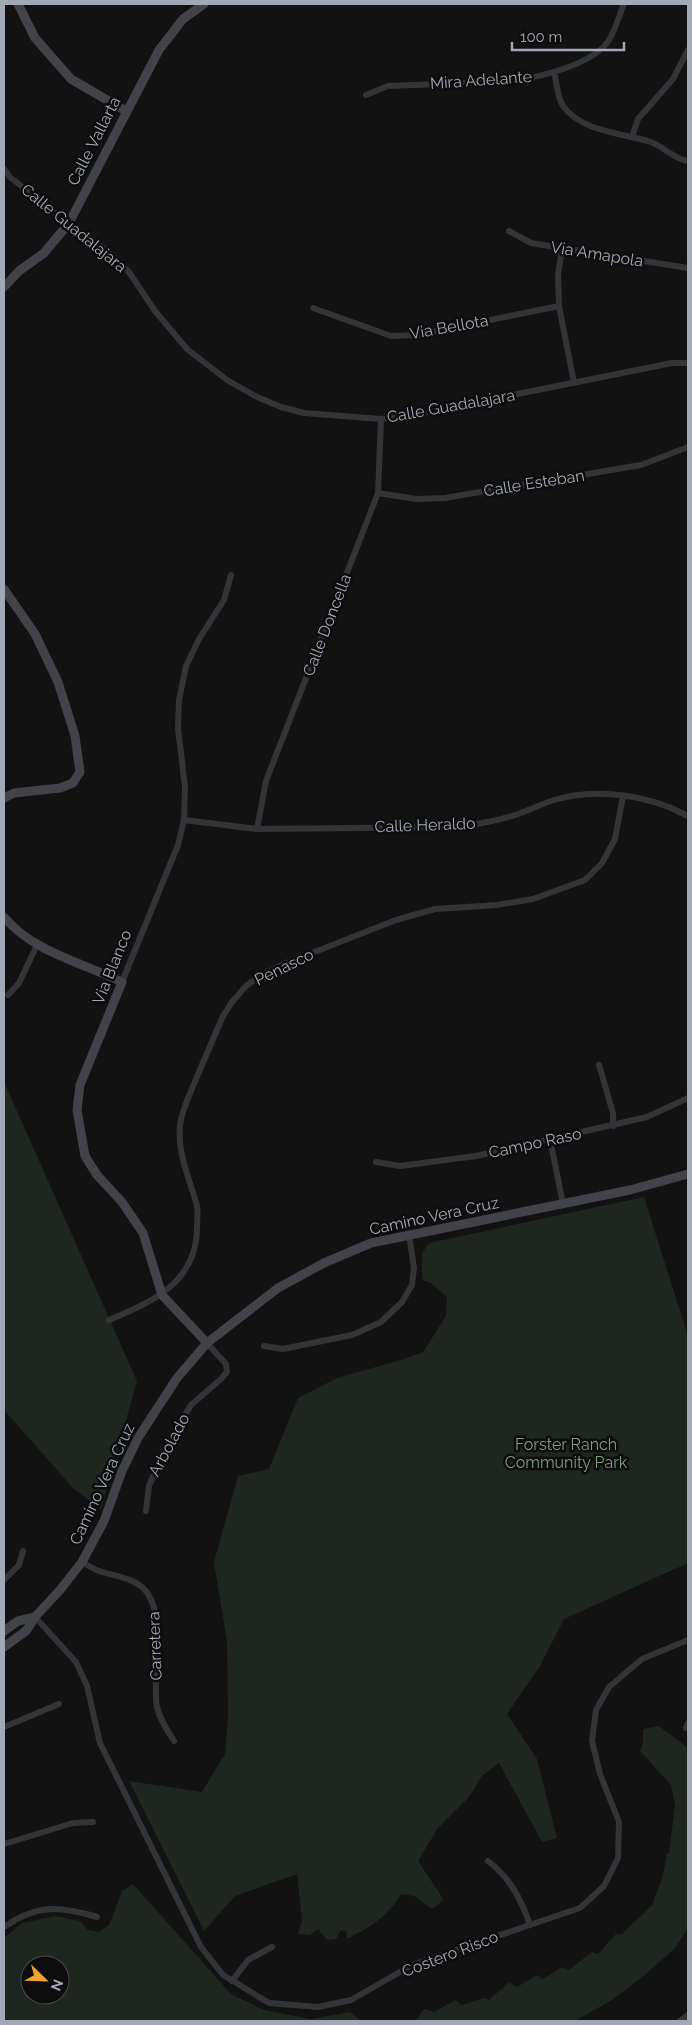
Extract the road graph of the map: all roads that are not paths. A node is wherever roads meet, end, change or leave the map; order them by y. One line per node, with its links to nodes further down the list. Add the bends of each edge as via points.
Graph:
1 (18, 4): 7 (street, via 35,38 72,79)
2 (204, 4): 7 (street, Calle Vallarta, via 183,19 159,50)
3 (624, 4): 5 (street, Mira Adelante, via 608,40 575,65)
4 (688, 50): 8 (street, via 673,79 638,119)
5 (554, 72): 6 (street, Mira Adelante, via 515,81 388,86); 8 (street, via 562,104 574,116 590,126)
6 (366, 95)
7 (126, 111): 11 (street, Calle Vallarta)
8 (632, 137): 9 (street, via 654,143 679,160)
9 (688, 161)
10 (4, 169): 11 (street, Calle Guadalajara)
11 (69, 224): 15 (street, Calle Vallarta, via 44,253); 20 (street, Calle Guadalajara, via 106,250 129,272 155,311 187,349 227,380 257,397 304,413)
12 (509, 230): 13 (street, Via Amapola, via 531,242)
13 (562, 249): 14 (street, Via Amapola); 16 (street, via 558,275)
14 (688, 268)
15 (4, 287)
16 (559, 306): 17 (street, Via Bellota, via 416,335 392,336); 19 (street)
17 (313, 308)
18 (688, 363): 19 (street, Calle Guadalajara, via 672,363)
19 (574, 383): 20 (street, Calle Guadalajara)
20 (381, 419): 22 (street, Calle Doncella)
21 (688, 447): 22 (street, Calle Esteban, via 641,465 445,498 416,499)
22 (378, 493): 29 (street, Calle Doncella, via 266,781)
23 (231, 575): 28 (street, Via Blanco, via 224,600 186,666 179,700 178,728 186,787)
24 (4, 589): 26 (street, via 35,634 58,682 75,736 80,772 73,783 60,788)
25 (623, 796): 27 (street, Calle Heraldo, via 660,803); 29 (street, Calle Heraldo, via 577,795 515,815 459,826); 42 (street, Penasco, via 618,832 609,852 583,881 533,899 496,906 435,909 396,920 284,964 246,986 223,1016 182,1112 182,1162 197,1209 197,1237 186,1270)
26 (4, 798)
27 (688, 816)
28 (184, 820): 29 (street, Calle Heraldo); 32 (street, Via Blanco, via 178,845)
29 (257, 829)
30 (4, 917): 31 (street)
31 (38, 945): 32 (street); 33 (street, via 19,983)
32 (122, 982): 42 (street, Via Blanco, via 80,1085 77,1110 85,1156 143,1233)
33 (8, 995)
34 (599, 1065): 36 (street, via 613,1113)
35 (688, 1098): 36 (street, Campo Raso, via 647,1117)
36 (613, 1126): 37 (street, Campo Raso)
37 (550, 1139): 38 (street, Campo Raso, via 476,1156 400,1166); 40 (street)
38 (376, 1162)
39 (688, 1174): 40 (street, Camino Vera Cruz)
40 (563, 1204): 41 (street, Camino Vera Cruz)
41 (409, 1234): 44 (street, Camino Vera Cruz, via 371,1243 324,1263 278,1288); 45 (street, via 414,1268 412,1285 402,1302 381,1322 352,1335 283,1349)
42 (162, 1295): 43 (street, Penasco); 44 (street, Via Blanco)
43 (109, 1320)
44 (208, 1343): 46 (street, Arbolado, via 226,1364 226,1372 191,1405 163,1452 149,1486); 48 (street, Camino Vera Cruz, via 177,1378 138,1438 104,1521)
45 (264, 1346)
46 (146, 1511)
47 (23, 1550): 49 (street, via 19,1565)
48 (82, 1562): 50 (street, Camino Vera Cruz); 56 (street, Carretera, via 97,1571 136,1583 150,1596 156,1620 157,1705)
49 (4, 1580)
50 (35, 1617): 51 (street, Camino Vera Cruz, via 18,1621); 53 (street, Camino Vera Cruz, via 26,1631); 64 (street, Costero Risco, via 76,1662 87,1686 100,1743 202,1947 223,1975)
51 (4, 1631)
52 (688, 1640): 61 (street, Costero Risco, via 642,1659 609,1687 596,1710 592,1741 600,1774 619,1822 618,1858 604,1886 580,1908)
53 (4, 1647)
54 (59, 1704): 55 (street)
55 (4, 1727)
56 (174, 1742)
57 (93, 1822): 58 (street, via 73,1823)
58 (4, 1844)
59 (488, 1861): 61 (street, via 502,1871 514,1887)
60 (97, 1917): 62 (street, via 70,1909 45,1908 15,1919)
61 (530, 1925): 64 (street, Costero Risco, via 412,1965 351,2000 318,2007 272,2004)
62 (4, 1927)
63 (272, 1947): 64 (street, via 248,1960)
64 (232, 1981)

